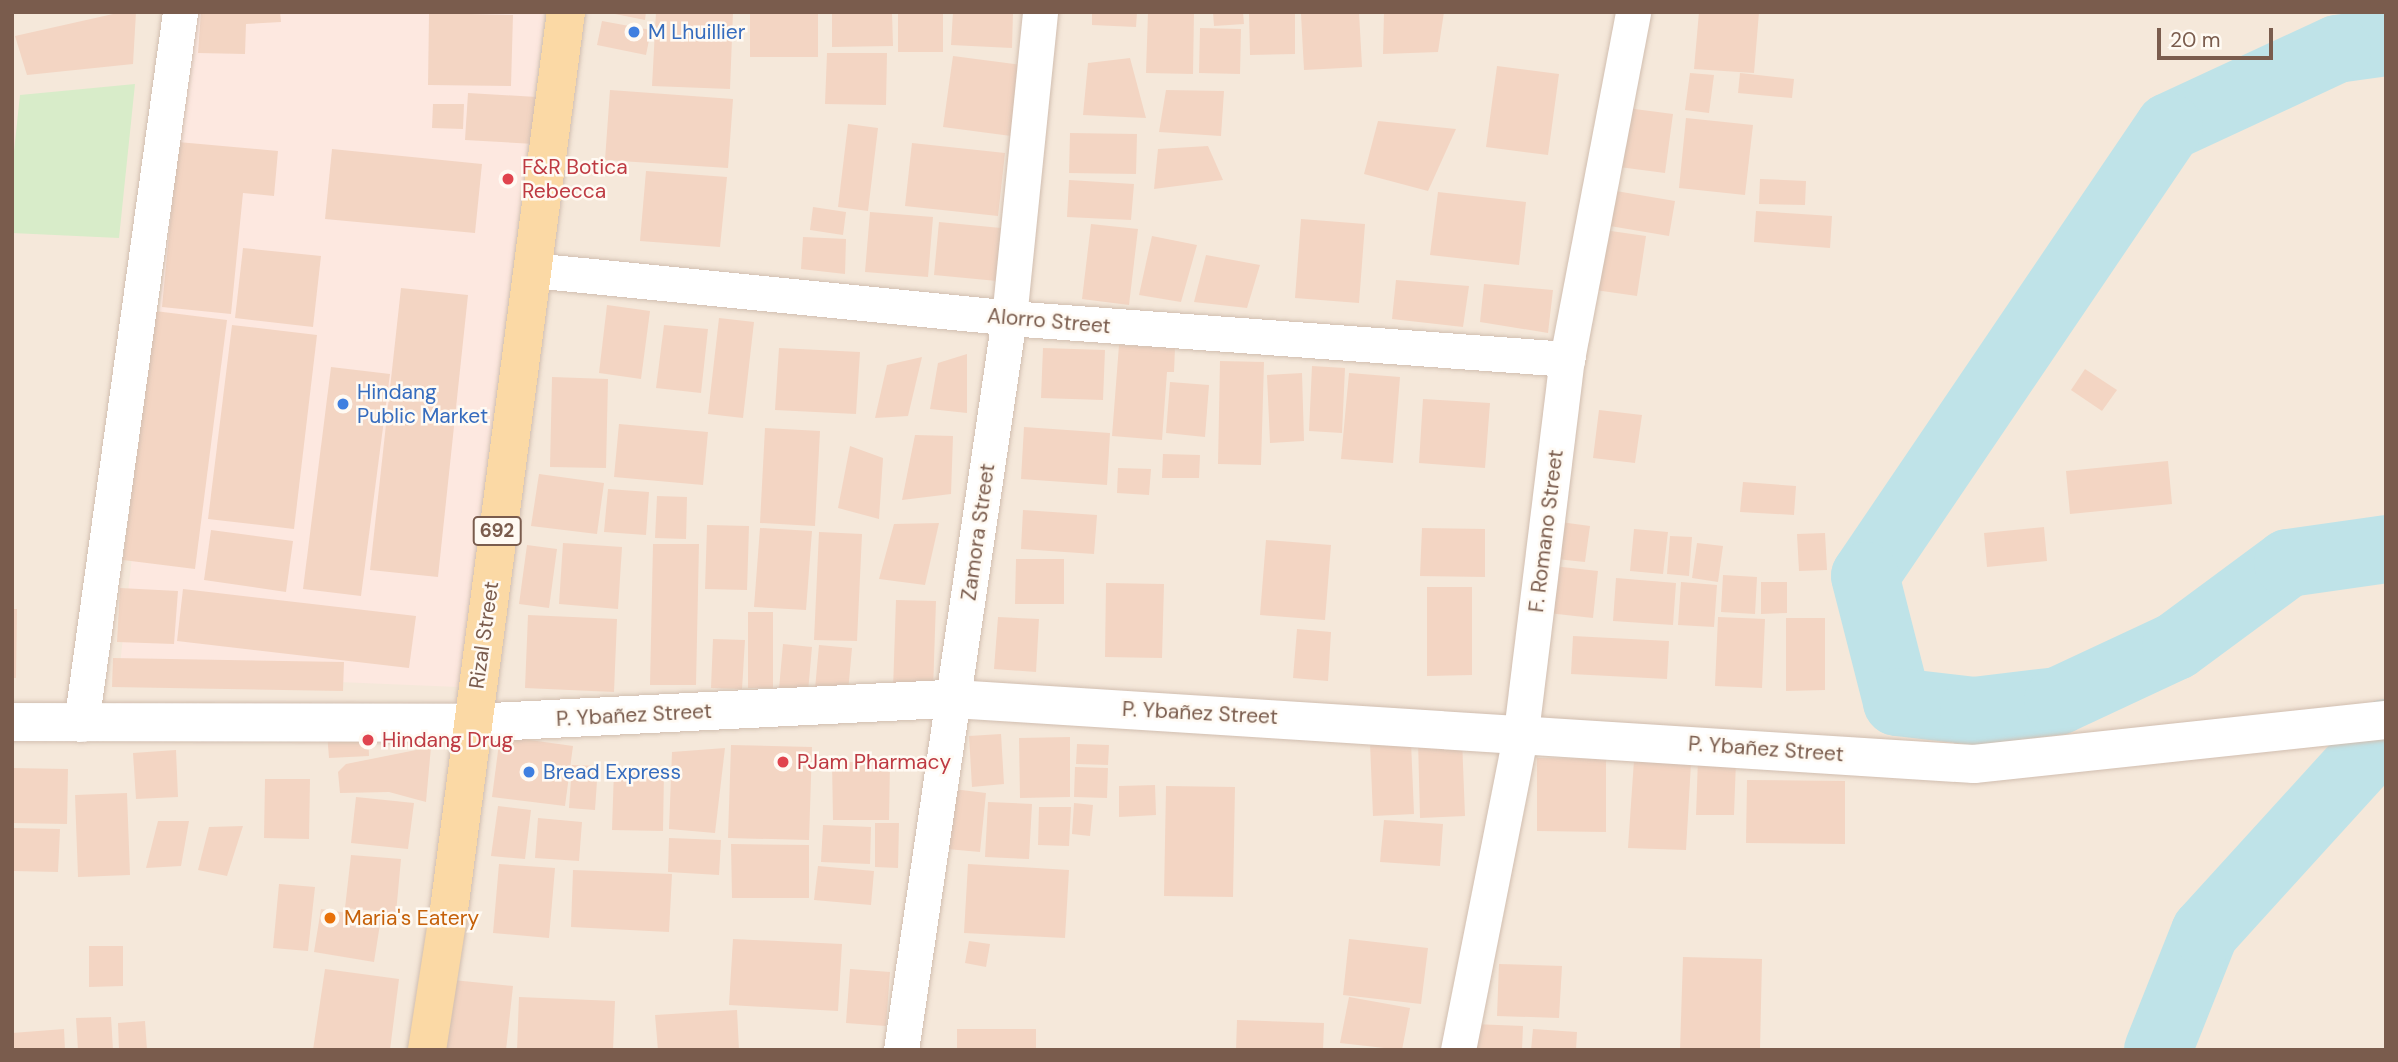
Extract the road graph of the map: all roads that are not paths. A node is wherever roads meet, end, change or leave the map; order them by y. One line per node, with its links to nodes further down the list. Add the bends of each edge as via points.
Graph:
1 (180, 12): 12 (street)
2 (566, 12): 5 (main road, Rizal Street / 692)
3 (1040, 12): 6 (street, Zamora Street)
4 (1633, 12): 7 (street, F. Romano Street)
5 (532, 270): 6 (street, Alorro Street); 11 (main road, Rizal Street / 692)
6 (1009, 318): 7 (street, Alorro Street); 8 (street, Zamora Street)
7 (1567, 359): 13 (street, F. Romano Street)
8 (954, 699): 11 (street, P. Ybañez Street); 13 (street, P. Ybañez Street); 15 (street, Zamora Street)
9 (2386, 720): 13 (street, P. Ybañez Street, via 1974,764)
10 (12, 722): 12 (street, P. Ybañez Street)
11 (472, 723): 12 (street, P. Ybañez Street); 14 (main road, Rizal Street / 692)
12 (81, 724)
13 (1521, 732): 16 (street, F. Romano Street)
14 (427, 1050)
15 (901, 1050)
16 (1458, 1050)

